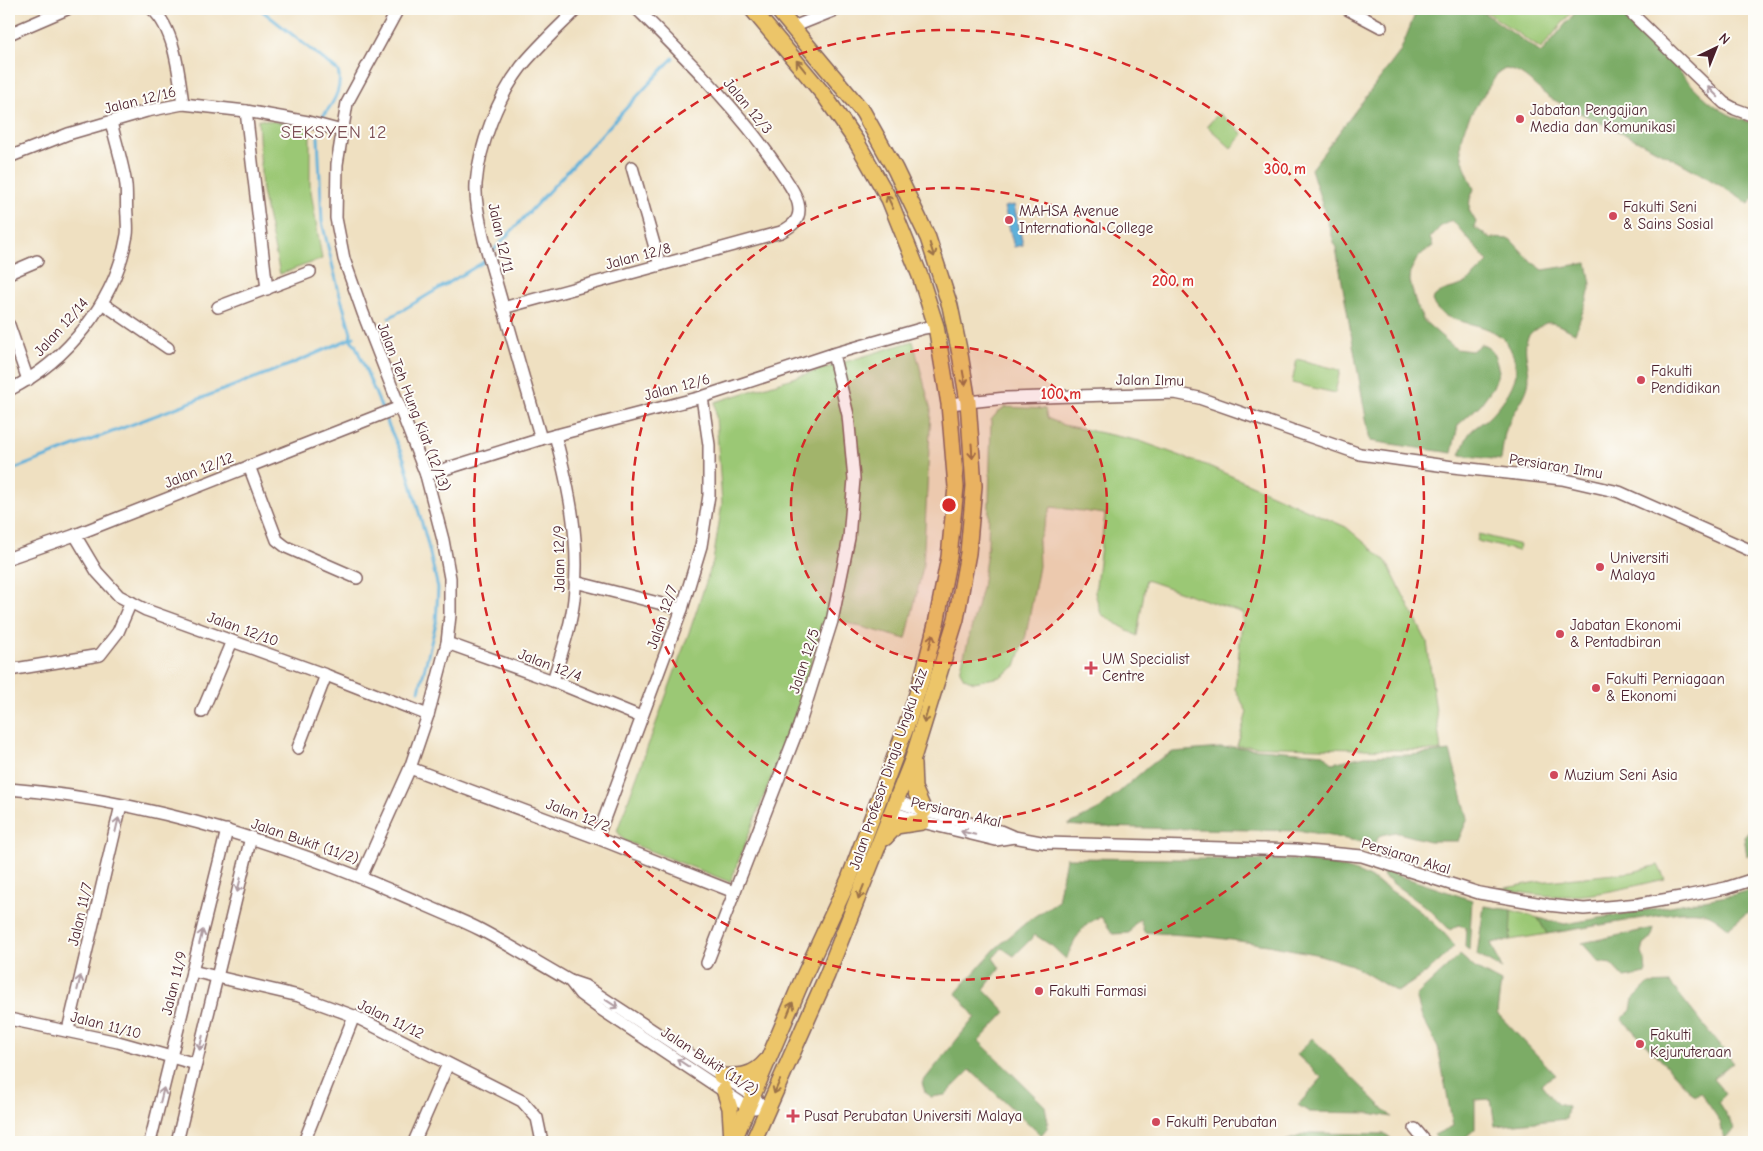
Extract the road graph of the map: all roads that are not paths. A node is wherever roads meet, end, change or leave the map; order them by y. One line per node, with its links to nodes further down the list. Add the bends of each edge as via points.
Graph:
1 (67, 9): 13 (street)
2 (152, 9): 14 (street, via 165,24 172,45)
3 (398, 9): 18 (street, Jalan Teh Hung Kiat (12/13), via 347,103)
4 (577, 9): 29 (street, Jalan 12/11, via 520,69 483,143 476,184 477,207)
5 (637, 9): 21 (street, Jalan 12/3, via 748,127 792,190 799,208 798,217 791,227)
6 (752, 9): 31 (main road, Jalan Profesor Diraja Ungku Aziz, one-way to 6, via 889,199 856,141 824,95)
7 (777, 9): 11 (main road, Jalan Profesor Diraja Ungku Aziz)
8 (838, 9): 11 (street)
9 (1347, 9): 12 (street)
10 (1631, 10): 16 (street, one-way to 10, via 1724,103)
11 (793, 27): 37 (main road, Jalan Profesor Diraja Ungku Aziz, one-way to 37, via 863,112 928,238 950,306)
12 (1381, 27)
13 (9, 34)
14 (183, 104): 15 (street, Jalan 12/16); 17 (street, Jalan 12/16)
15 (246, 111): 18 (street, Jalan 12/16); 26 (street)
16 (1754, 116)
17 (111, 122): 19 (street, Jalan 12/16, via 68,134); 27 (street, Jalan 12/14, via 126,186 127,234 116,275)
18 (342, 131): 39 (street, Jalan Teh Hung Kiat (12/13), via 337,164 336,218 344,258 372,340)
19 (9, 157)
20 (632, 167): 23 (street)
21 (781, 232): 23 (street, Jalan 12/8)
22 (37, 261): 25 (street)
23 (660, 265): 29 (street, Jalan 12/8)
24 (310, 272): 26 (street)
25 (9, 273)
26 (267, 288): 28 (street)
27 (102, 303): 32 (street); 34 (street, Jalan 12/14, via 66,348)
28 (218, 307)
29 (503, 308): 41 (street, Jalan 12/11)
30 (9, 325): 34 (street)
31 (936, 326): 33 (street, Jalan 12/6); 38 (main road, Jalan Profesor Diraja Ungku Aziz)
32 (168, 348)
33 (834, 354): 36 (street, Jalan 12/6); 75 (street, Jalan 12/5, via 848,414 854,479 850,538 832,621 799,726)
34 (28, 380): 35 (street, Jalan 12/14)
35 (9, 390)
36 (702, 397): 40 (street, Jalan 12/6); 51 (street, Jalan 12/7, via 709,445 709,495 701,546)
37 (968, 402): 38 (street, Jalan Ilmu); 42 (street, Jalan Ilmu, via 1175,393 1199,398); 62 (main road, Jalan Profesor Diraja Ungku Aziz, one-way to 62, via 974,486 968,553 956,619)
38 (949, 404): 60 (main road, Jalan Profesor Diraja Ungku Aziz, one-way to 38, via 936,624 948,557 956,487)
39 (400, 407): 43 (street, Jalan 12/12); 44 (street, Jalan Teh Hung Kiat (12/13))
40 (556, 435): 41 (street, Jalan 12/6); 49 (street, Jalan 12/9, via 573,513)
41 (541, 439): 44 (street, Jalan 12/6)
42 (1370, 456): 46 (street, Persiaran Ilmu, via 1562,478 1590,485 1631,496)
43 (249, 466): 45 (street, Jalan 12/12); 48 (street, via 277,540)
44 (426, 475): 53 (street, Jalan Teh Hung Kiat (12/13), via 450,578)
45 (75, 535): 47 (street, Jalan 12/12); 50 (street, Jalan 12/10, via 97,572 119,596)
46 (1754, 552)
47 (9, 558)
48 (357, 578)
49 (575, 582): 51 (street); 56 (street, Jalan 12/9, via 564,645)
50 (131, 602): 52 (street, Jalan 12/10); 54 (street, via 118,632 100,654)
51 (682, 609): 59 (street, Jalan 12/7)
52 (232, 641): 55 (street, Jalan 12/10); 57 (street)
53 (447, 643): 56 (street, Jalan 12/4); 58 (street, Jalan Teh Hung Kiat (12/13))
54 (9, 670)
55 (326, 675): 58 (street, Jalan 12/10); 61 (street)
56 (552, 681): 59 (street, Jalan 12/4)
57 (202, 712)
58 (428, 715): 63 (street, Jalan Teh Hung Kiat (12/13))
59 (641, 717): 70 (street, Jalan 12/7)
60 (908, 722): 66 (main road); 72 (main road, Jalan Profesor Diraja Ungku Aziz)
61 (298, 748)
62 (913, 758): 66 (main road, Jalan Profesor Diraja Ungku Aziz); 67 (main road, via 914,788)
63 (410, 768): 70 (street, Jalan 12/2); 73 (street, Jalan Teh Hung Kiat (12/13))
64 (9, 790): 65 (street, Jalan Bukit (11/2), via 48,792)
65 (121, 806): 68 (street, Jalan Bukit (11/2)); 81 (street, Jalan 11/7, one-way to 65)
66 (893, 806): 67 (street, Persiaran Akal); 71 (main road, Jalan Profesor Diraja Ungku Aziz); 72 (main road)
67 (923, 816): 71 (main road, via 896,826); 74 (street, Persiaran Akal, via 996,840 1014,837 1046,843 1296,850 1362,856 1479,894 1584,909 1681,897)
68 (227, 830): 69 (street, Jalan Bukit (11/2)); 77 (street, Jalan 11/9, one-way to 68)
69 (251, 837): 73 (street, Jalan Bukit (11/2)); 78 (street, one-way to 78)
70 (597, 838): 75 (street, Jalan 12/2)
71 (879, 847): 88 (main road, Jalan Profesor Diraja Ungku Aziz, one-way to 88, via 828,975)
72 (859, 851): 82 (main road, Jalan Profesor Diraja Ungku Aziz, one-way to 72)
73 (361, 877): 86 (street, Jalan Bukit (11/2), via 481,930 570,981 585,986)
74 (1754, 879)
75 (734, 892): 76 (street, Jalan 12/5)
76 (707, 963)
77 (192, 971): 78 (street, Jalan 11/12); 83 (street, Jalan 11/9)
78 (217, 977): 79 (street, Jalan 11/12, via 299,996); 84 (street, one-way to 84)
79 (354, 1016): 85 (street, Jalan 11/12); 92 (street)
80 (9, 1019): 81 (street, Jalan 11/10)
81 (68, 1030): 83 (street, Jalan 11/10)
82 (772, 1054): 86 (main road, via 760,1068); 87 (main road, Jalan Profesor Diraja Ungku Aziz)
83 (171, 1057): 84 (street, Jalan 11/10); 90 (street, Jalan 11/9, one-way to 83)
84 (196, 1064): 91 (street)
85 (448, 1064): 93 (street); 94 (street, Jalan 11/12, via 522,1101 537,1118)
86 (722, 1083): 87 (street, Jalan Bukit (11/2)); 95 (main road, via 730,1108)
87 (750, 1102): 88 (street, Jalan Bukit (11/2)); 95 (main road, Jalan Profesor Diraja Ungku Aziz)
88 (767, 1111): 96 (main road, Jalan Profesor Diraja Ungku Aziz)
89 (1415, 1129): 97 (street)
90 (150, 1142)
91 (177, 1142)
92 (304, 1142)
93 (414, 1142)
94 (542, 1142)
95 (733, 1142)
96 (753, 1142)
97 (1426, 1142)

